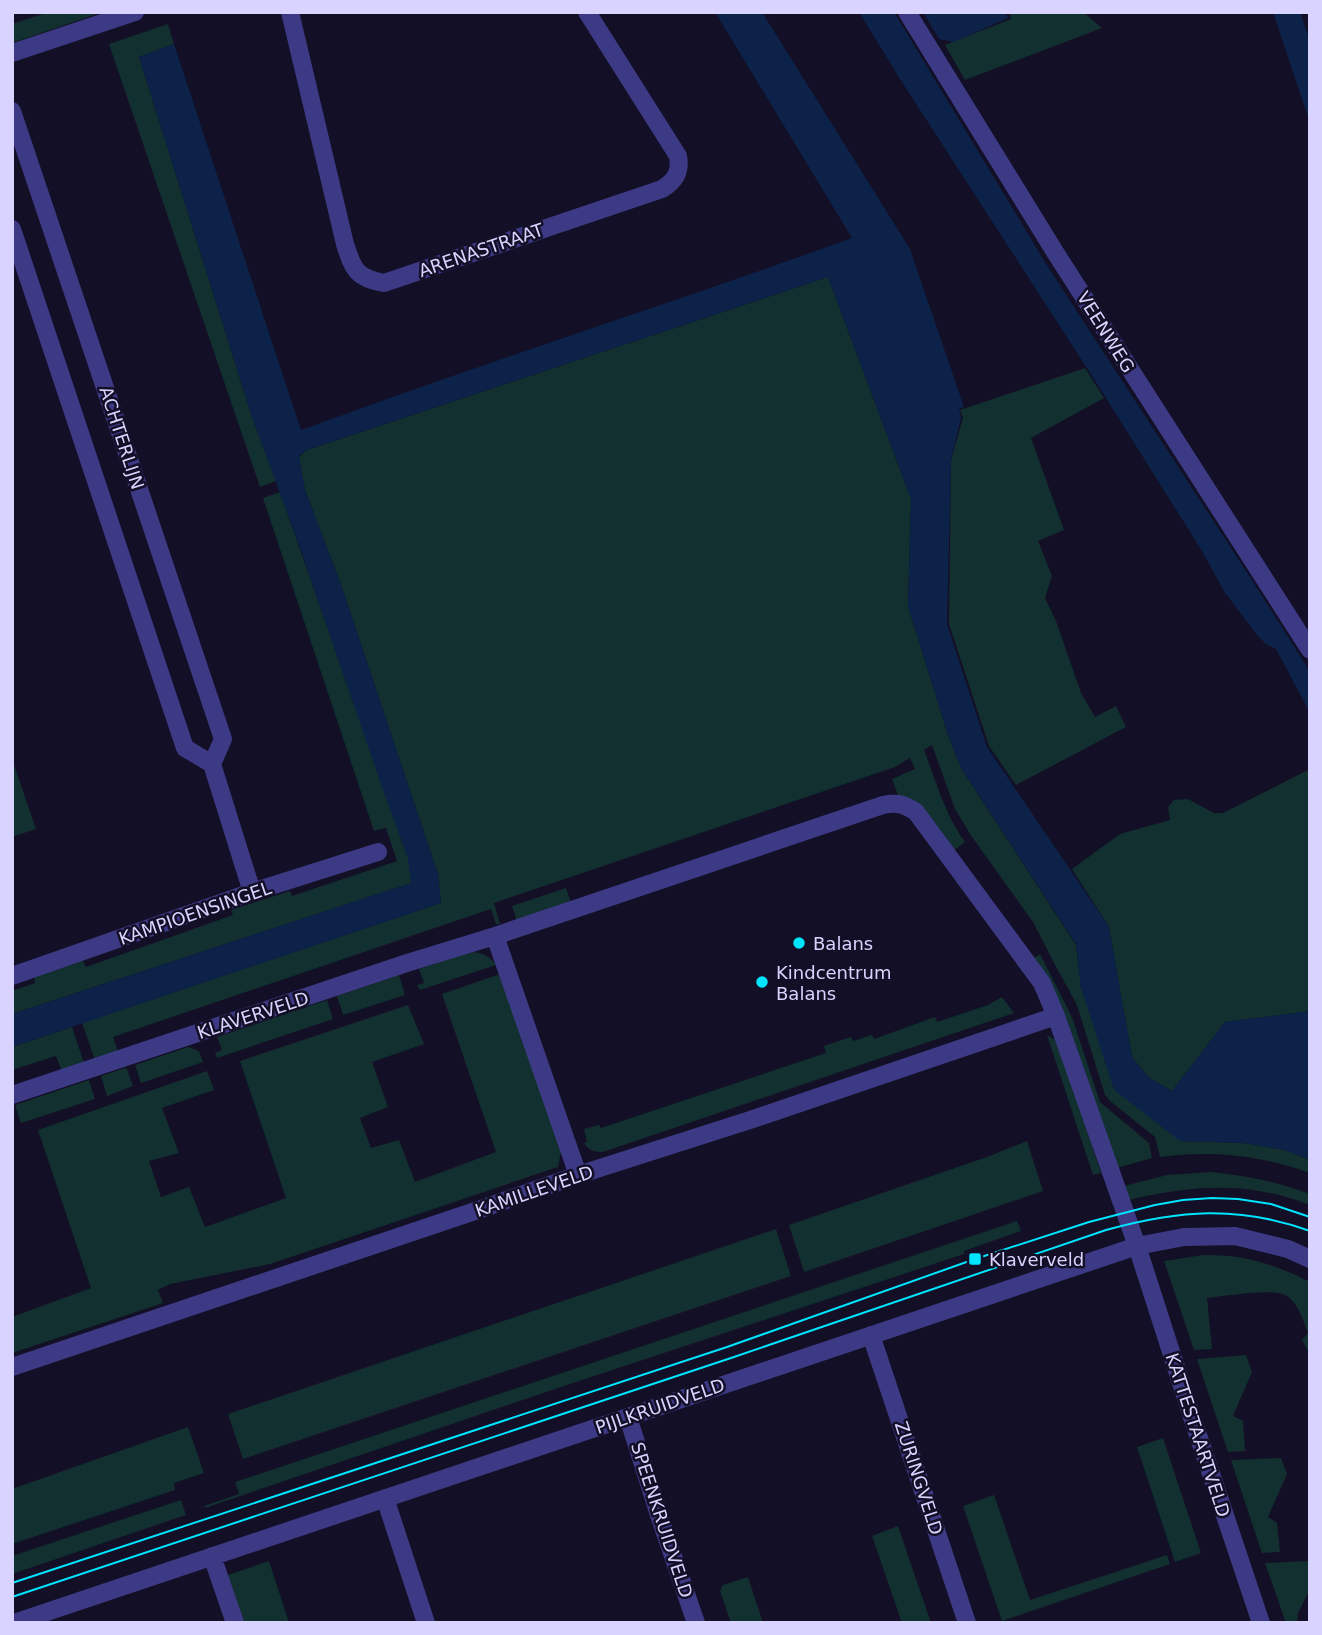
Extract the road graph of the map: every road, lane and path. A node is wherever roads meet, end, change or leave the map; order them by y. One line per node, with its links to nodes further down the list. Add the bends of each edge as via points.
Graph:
1 (135, 12): 5 (street)
2 (290, 12): 3 (street, ARENASTRAAT, via 352,265 359,275 383,283 671,183 678,173 678,156)
3 (587, 12)
4 (907, 12): 8 (street, VEENWEG)
5 (12, 53)
6 (12, 111): 9 (street, ACHTERLIJN, via 223,739)
7 (12, 229): 9 (street, ACHTERLIJN, via 185,748)
8 (1310, 650)
9 (212, 764): 11 (street)
10 (378, 852): 11 (street, KAMPIOENSINGEL)
11 (252, 892): 13 (street, KAMPIOENSINGEL)
12 (495, 936): 14 (street, KLAVERVELD, via 895,802 916,812 1042,983); 15 (street, KLAVERVELD); 16 (street)
13 (12, 976)
14 (1056, 1016): 16 (street, KAMILLEVELD); 17 (street, KLAVERVELD)
15 (12, 1095)
16 (578, 1175): 20 (street, KAMILLEVELD)
17 (1137, 1246): 18 (street, PIJLKRUIDVELD, via 1184,1237 1235,1236); 19 (street, PIJLKRUIDVELD); 29 (street, KATTESTAARTVELD)
18 (1310, 1259)
19 (871, 1335): 21 (street, PIJLKRUIDVELD); 28 (street, ZURINGVELD)
20 (12, 1367)
21 (628, 1417): 22 (street, PIJLKRUIDVELD); 27 (street, SPEENKRUIDVELD)
22 (385, 1498): 23 (street, PIJLKRUIDVELD); 26 (street)
23 (212, 1556): 24 (street, PIJLKRUIDVELD); 25 (street)
24 (14, 1623)
25 (234, 1623)
26 (426, 1623)
27 (696, 1623)
28 (967, 1623)
29 (1261, 1623)

